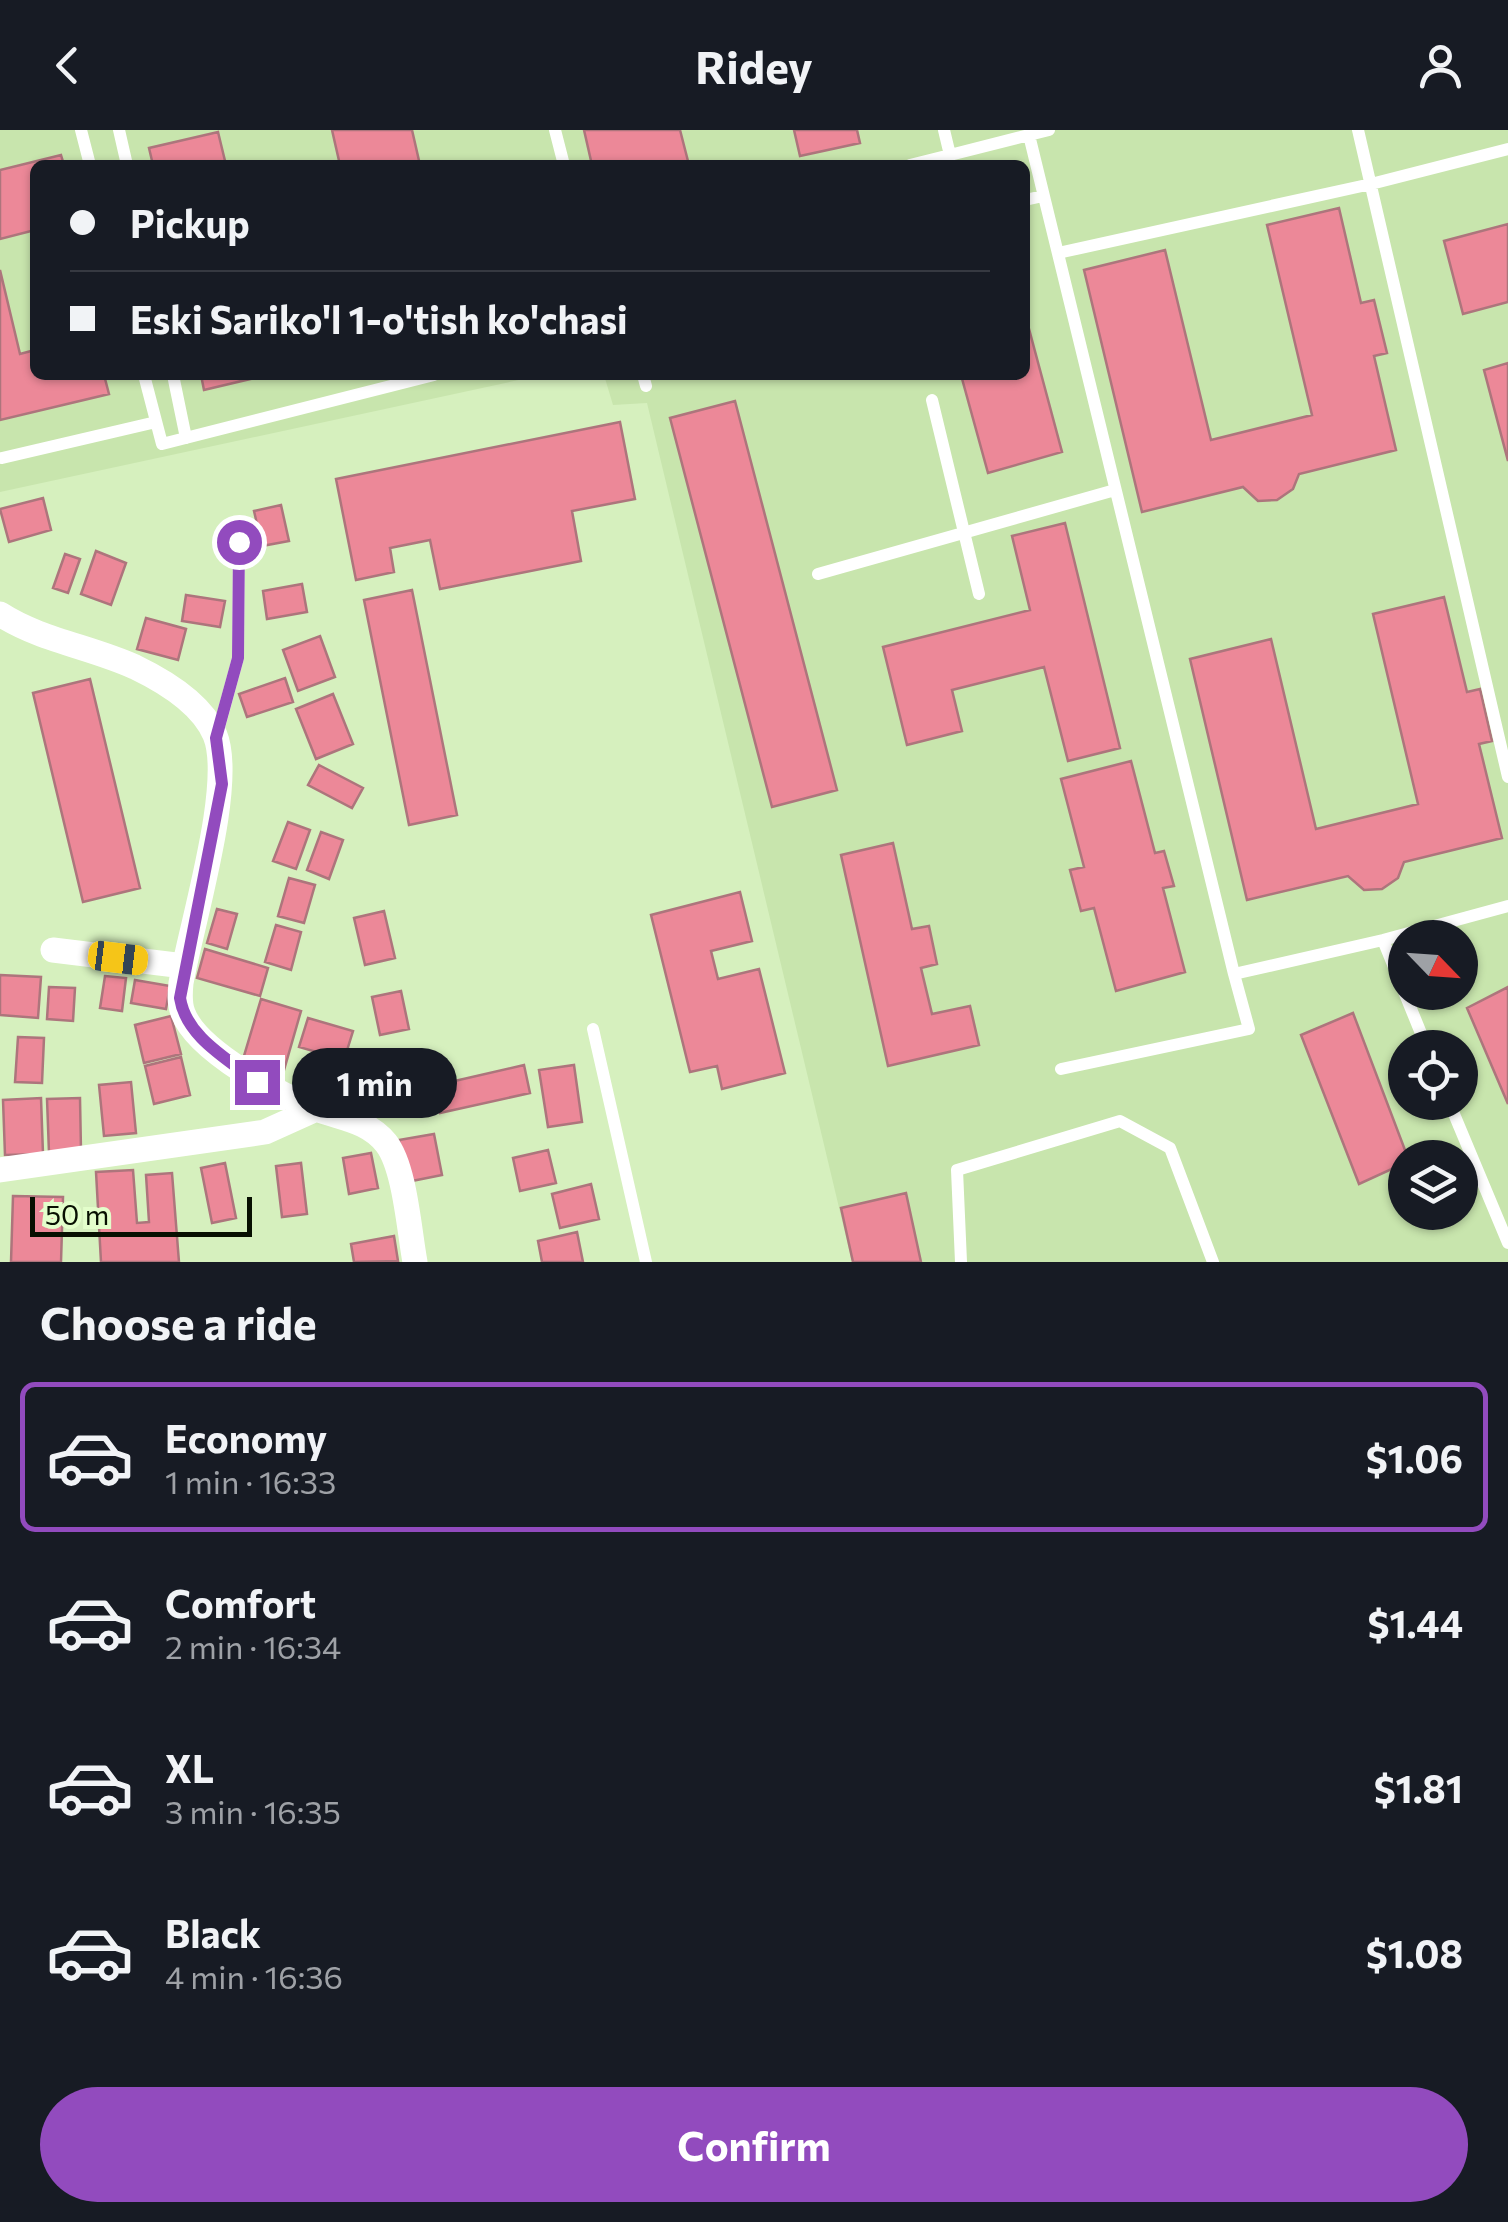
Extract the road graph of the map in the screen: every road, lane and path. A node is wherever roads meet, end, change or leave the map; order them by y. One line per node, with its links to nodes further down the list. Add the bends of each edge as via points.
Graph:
1 (82, 130): 10 (lane)
2 (119, 130): 11 (lane)
3 (556, 130): 12 (lane)
4 (944, 130): 9 (lane)
5 (1049, 130): 7 (lane)
6 (1358, 130): 14 (lane)
7 (1028, 134): 9 (lane); 15 (lane)
8 (1508, 150): 14 (lane)
9 (950, 155): 13 (lane)
10 (89, 160)
11 (125, 160)
12 (563, 160)
13 (930, 160)
14 (1371, 184): 17 (lane); 32 (lane)
15 (1043, 196): 16 (lane); 17 (lane)
16 (1030, 199)
17 (1058, 253): 25 (lane)
18 (145, 380): 22 (lane)
19 (174, 380): 23 (lane)
20 (414, 380): 23 (lane)
21 (932, 400): 26 (lane)
22 (156, 422): 23 (lane, via 162,444); 24 (lane)
23 (186, 438)
24 (2, 458)
25 (1115, 490): 26 (lane); 37 (lane)
26 (964, 533): 28 (lane); 29 (lane)
27 (239, 542): 31 (lane, via 238,658)
28 (818, 574)
29 (979, 594)
30 (0, 614): 31 (street, via 156,678 198,711)
31 (216, 738): 36 (street, via 222,784)
32 (1508, 777)
33 (1508, 906): 34 (lane)
34 (1383, 940): 37 (lane); 39 (lane)
35 (53, 950): 36 (street)
36 (184, 966): 41 (street, via 180,998 194,1030 257,1082)
37 (1234, 974): 40 (lane, via 1249,1029)
38 (593, 1029): 48 (lane)
39 (1420, 1030)
40 (1060, 1069)
41 (316, 1109): 43 (street, via 265,1132); 47 (street, via 370,1127 388,1145)
42 (1456, 1120): 45 (lane)
43 (0, 1170)
44 (1508, 1204): 45 (lane)
45 (1494, 1210): 46 (lane)
46 (1508, 1243)
47 (414, 1262)
48 (646, 1262)
49 (961, 1262): 50 (lane, via 957,1170 1120,1121 1170,1148)
50 (1213, 1262)

